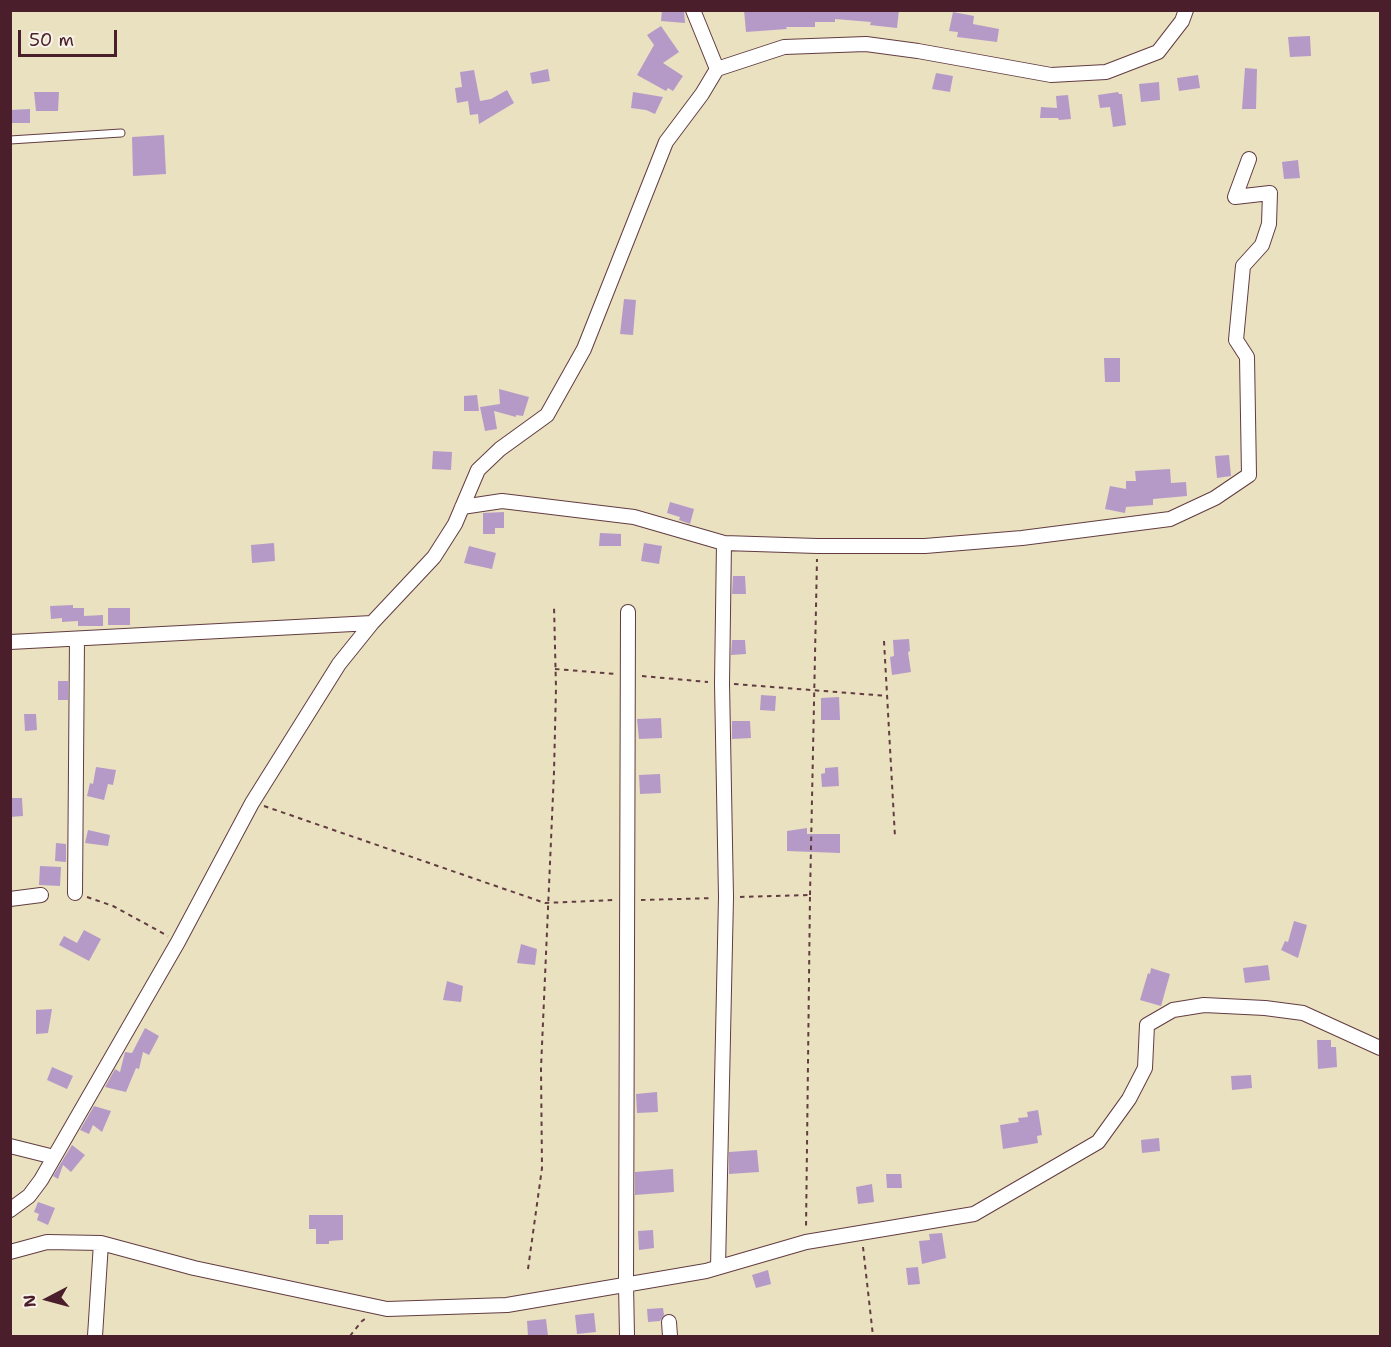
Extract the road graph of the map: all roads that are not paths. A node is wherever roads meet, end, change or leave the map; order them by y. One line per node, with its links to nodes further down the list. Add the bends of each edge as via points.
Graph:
1 (693, 10): 3 (street)
2 (1186, 10): 3 (street, via 1158,52 1106,72 1051,75 866,44 784,47)
3 (717, 69): 7 (street, via 666,142 584,350 547,415 500,448 478,470)
4 (121, 133): 5 (lane)
5 (10, 140)
6 (1249, 159): 8 (street, via 1235,197 1270,193 1269,224 1262,245 1243,266 1236,340 1247,357 1249,475 1215,498 1170,519 1042,536 936,545)
7 (462, 507): 8 (street, via 502,501 634,517); 10 (street, via 434,557)
8 (724, 543): 22 (street, via 726,897)
9 (628, 612): 23 (street)
10 (372, 623): 11 (street); 18 (street, via 339,664 252,803 178,942)
11 (77, 639): 12 (street); 13 (street)
12 (10, 642)
13 (75, 893)
14 (41, 894): 15 (street)
15 (10, 899)
16 (1380, 1048): 22 (street, via 1303,1013 1203,1005 1173,1010 1147,1025 1145,1068 1129,1099 1098,1142 974,1214 806,1242)
17 (10, 1146): 18 (street)
18 (54, 1157): 19 (street, via 29,1196)
19 (10, 1210)
20 (101, 1243): 21 (street, via 47,1242); 23 (street, via 194,1268 387,1310 507,1305); 25 (street)
21 (10, 1252)
22 (717, 1268): 23 (street)
23 (626, 1284): 26 (street)
24 (669, 1322): 27 (street)
25 (95, 1336)
26 (627, 1336)
27 (670, 1336)

